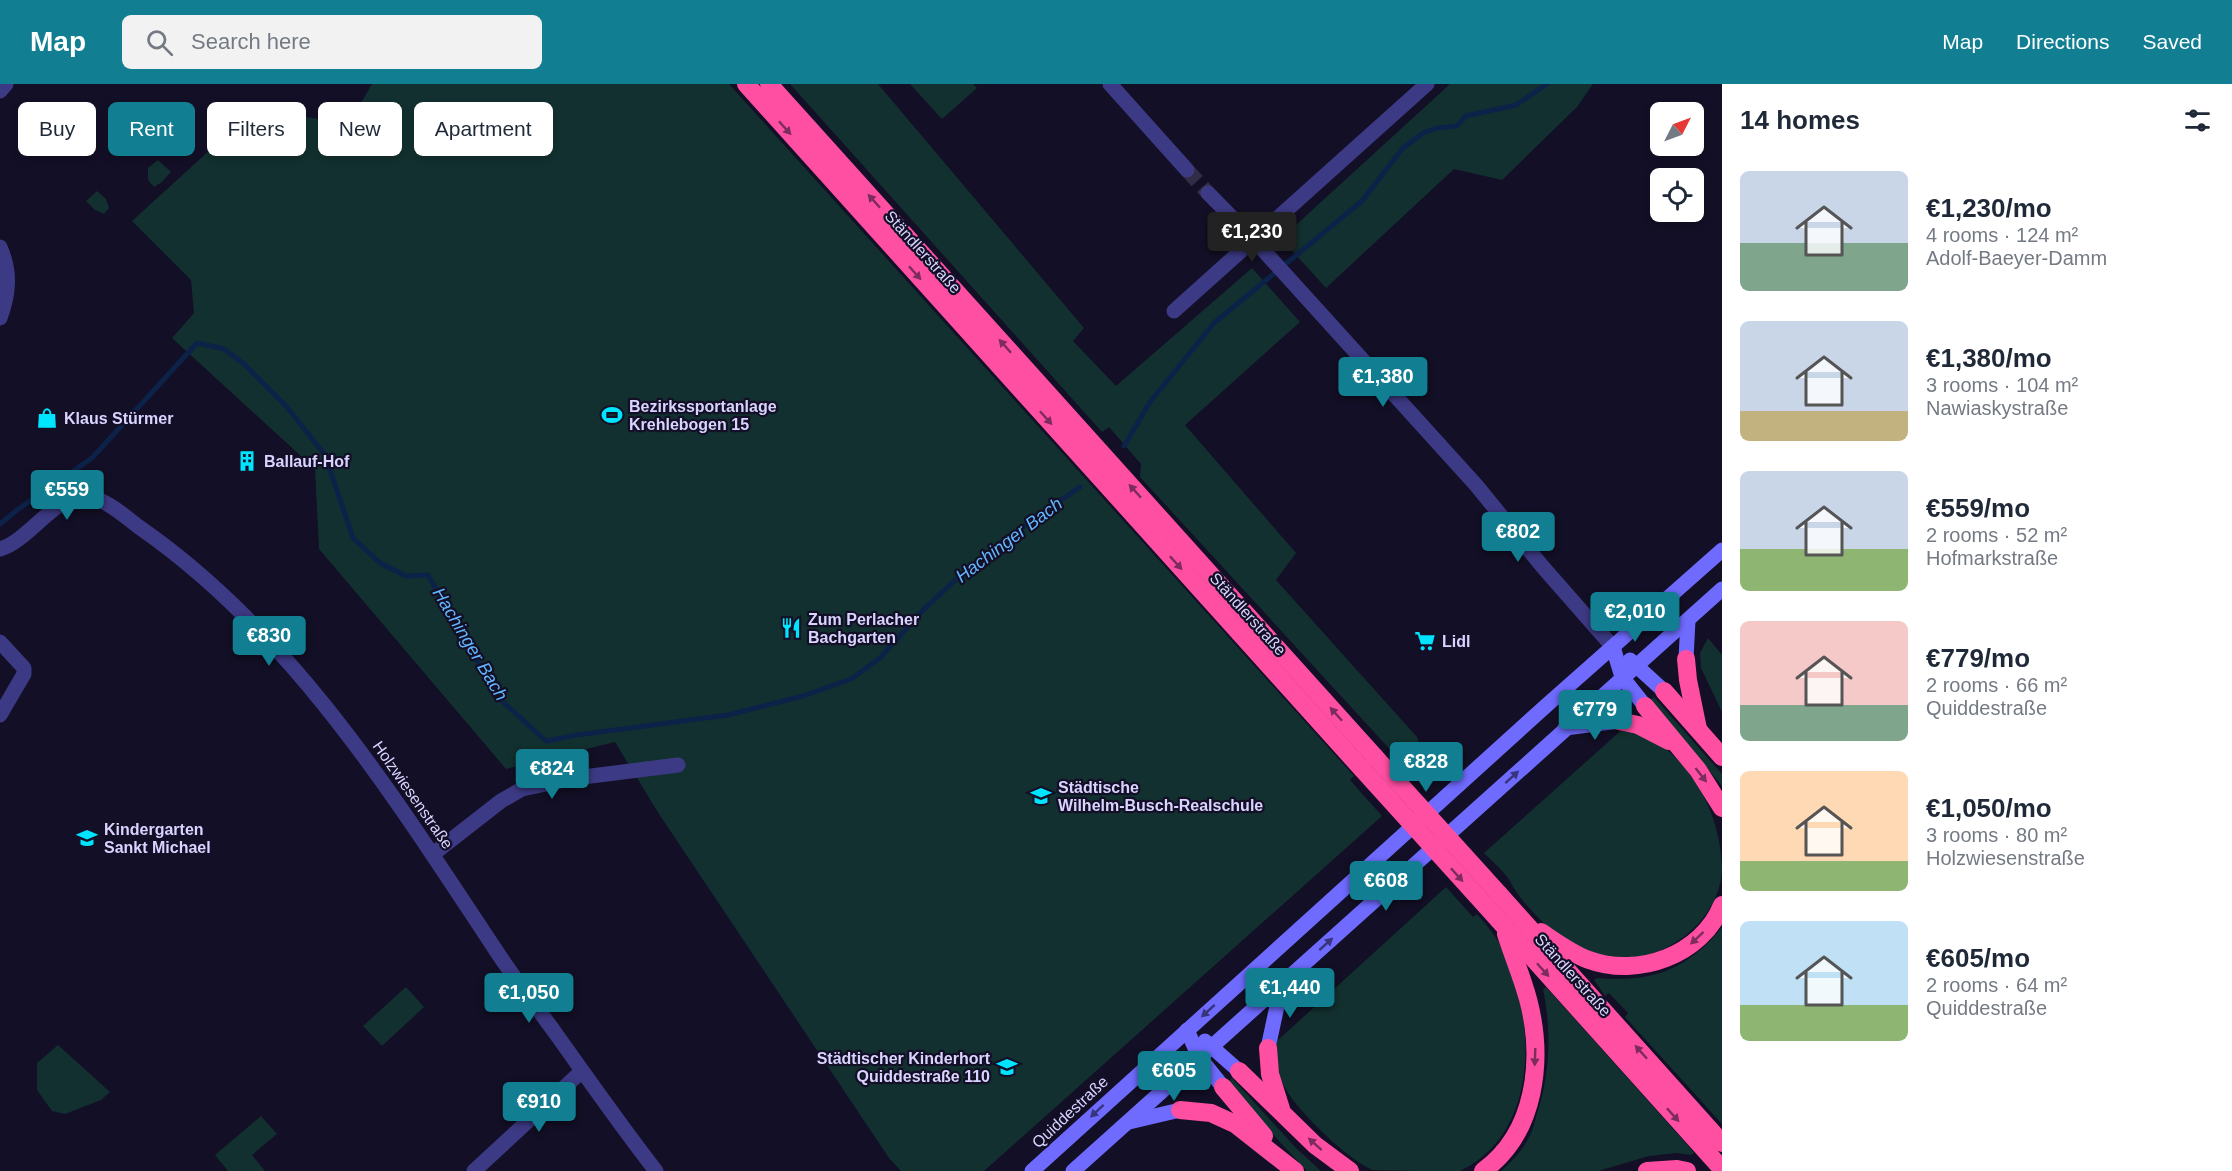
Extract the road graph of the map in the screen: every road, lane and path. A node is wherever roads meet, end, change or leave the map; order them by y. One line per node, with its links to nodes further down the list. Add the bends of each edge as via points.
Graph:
1 (6, 84): 6 (street)
2 (746, 84): 30 (highway, Ständlerstraße, one-way to 30)
3 (770, 84): 30 (highway, Ständlerstraße, one-way to 3)
4 (1110, 84): 7 (street)
5 (1427, 84): 9 (street)
6 (0, 91)
7 (1187, 170)
8 (1208, 194): 9 (street)
9 (1254, 240): 11 (street); 18 (street, via 1476,485)
10 (0, 247): 12 (street, via 8,273)
11 (1174, 311)
12 (0, 318)
13 (0, 549): 33 (street, Holzwiesenstraße, via 64,502 83,496 103,502 155,537 241,612 299,674 340,724)
14 (1722, 550): 18 (main road, Quiddestraße)
15 (1722, 589): 16 (main road)
16 (1688, 620): 19 (main road); 20 (main road)
17 (0, 642): 24 (street, via 24,668 24,674)
18 (1613, 647): 20 (main road); 21 (main road); 37 (main road, Quiddestraße, one-way to 37)
19 (1686, 659): 27 (highway)
20 (1637, 665): 21 (main road); 22 (main road)
21 (1622, 677): 23 (main road); 26 (main road)
22 (1664, 691): 27 (highway)
23 (1645, 706): 28 (highway)
24 (0, 715)
25 (1619, 721): 26 (main road); 28 (highway, via 1638,725)
26 (1565, 728): 36 (main road, one-way to 26)
27 (1699, 730): 29 (highway)
28 (1676, 745): 32 (highway, one-way to 32)
29 (1722, 757)
30 (1368, 763): 35 (highway, Ständlerstraße, bridge)
31 (678, 765): 33 (street, via 522,789)
32 (1722, 807)
33 (433, 854): 41 (street, Holzwiesenstraße)
34 (1722, 905): 35 (highway, one-way to 35, via 1708,927 1687,948 1662,960 1641,964 1590,960)
35 (1511, 921): 47 (highway, Ständlerstraße, one-way to 35); 49 (highway, Ständlerstraße, one-way to 49); 55 (highway, one-way to 55, via 1536,1049 1534,1074 1531,1096 1516,1136)
36 (1282, 983): 38 (main road); 39 (main road)
37 (1187, 1030): 38 (main road); 40 (main road); 52 (main road, Quiddestraße, one-way to 52)
38 (1212, 1046): 40 (main road); 42 (main road)
39 (1268, 1048): 45 (highway, via 1270,1074)
40 (1200, 1057): 43 (main road); 46 (main road)
41 (582, 1071): 50 (street); 51 (street, Holzwiesenstraße)
42 (1239, 1071): 45 (highway)
43 (1223, 1088): 48 (highway)
44 (1180, 1110): 46 (main road); 48 (highway, via 1211,1113 1235,1124)
45 (1283, 1113): 54 (highway, one-way to 45, via 1315,1145)
46 (1126, 1122): 53 (main road)
47 (1722, 1143)
48 (1291, 1168)
49 (1722, 1169)
50 (474, 1171)
51 (656, 1171)
52 (1032, 1171)
53 (1073, 1171)
54 (1350, 1171)
55 (1483, 1171)
56 (1647, 1171): 57 (highway)
57 (1687, 1171)

